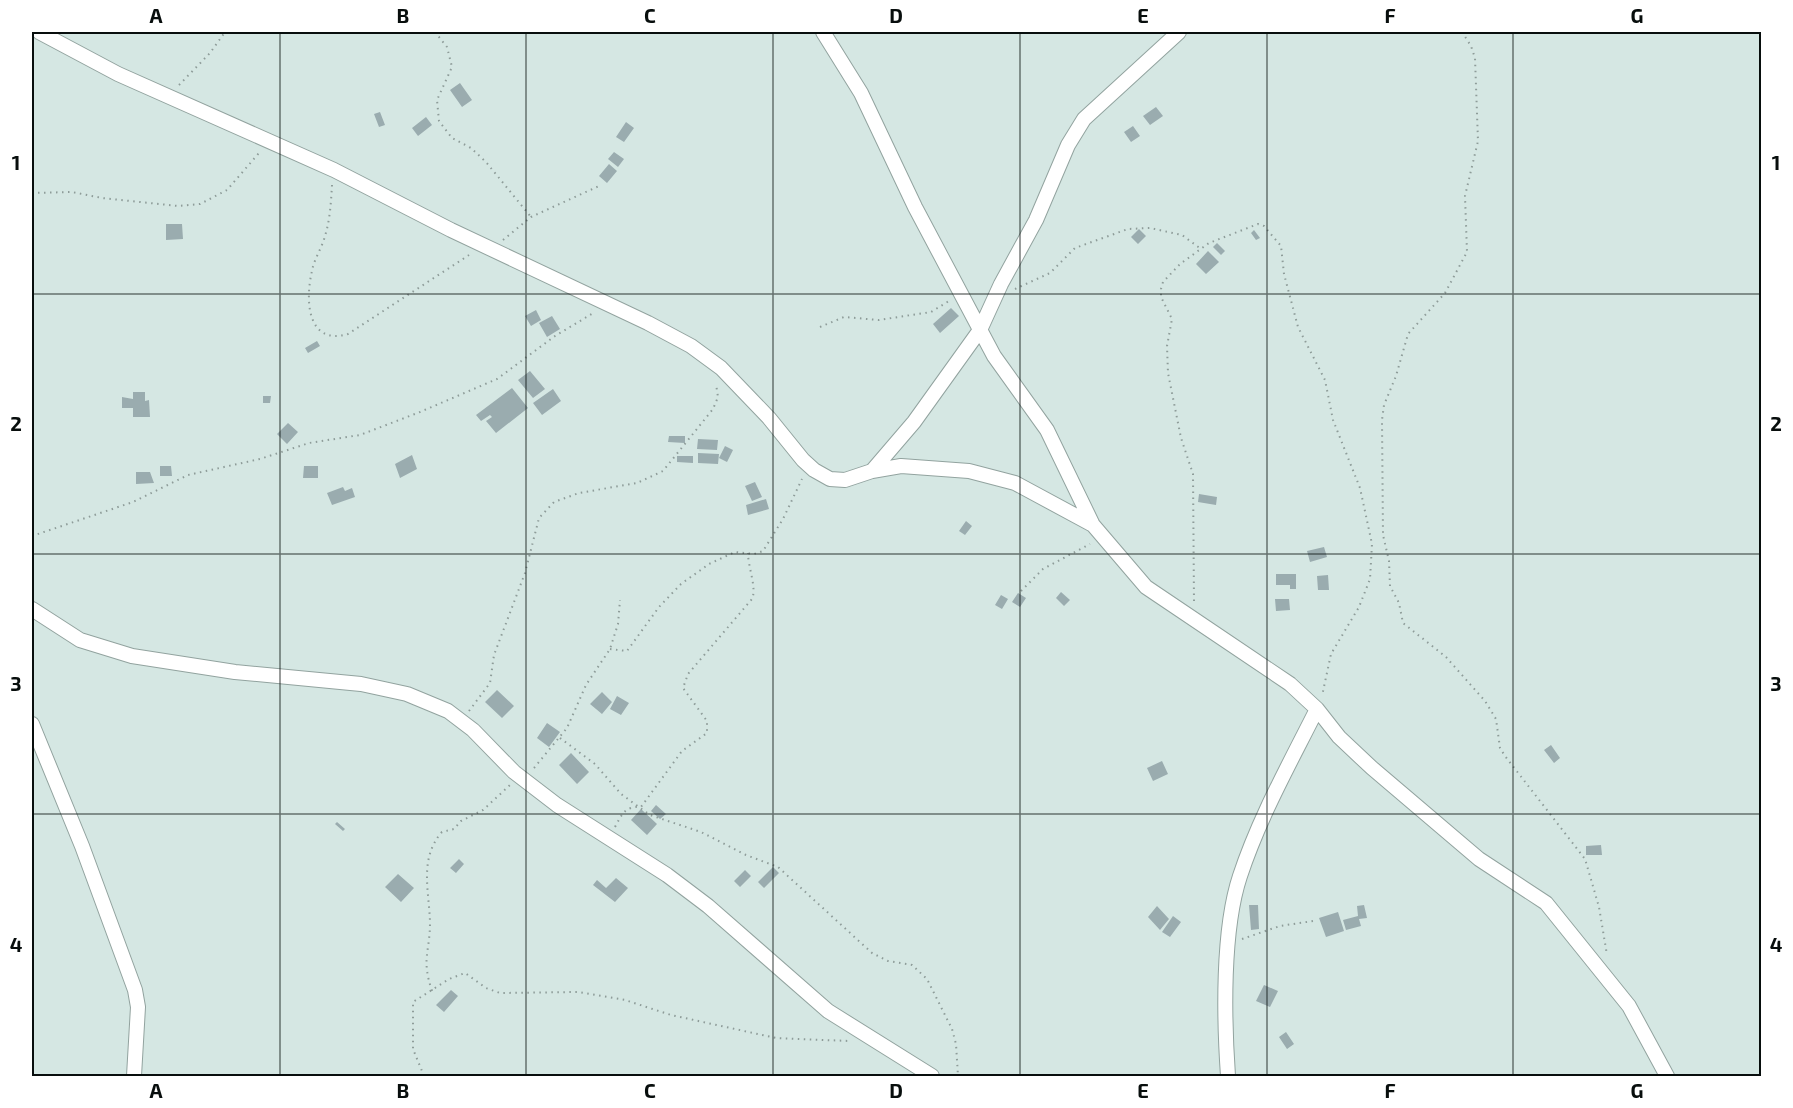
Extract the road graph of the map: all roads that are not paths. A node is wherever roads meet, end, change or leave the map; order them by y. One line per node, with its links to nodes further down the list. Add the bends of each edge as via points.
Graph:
1 (39, 32): 5 (street, via 164,94 334,170 691,346 721,368 810,467 830,479 855,478)
2 (823, 32): 4 (street, via 861,93)
3 (1179, 32): 4 (street, via 1084,119)
4 (980, 330): 5 (street, via 914,422); 6 (street, via 1010,381 1047,430)
5 (872, 471): 6 (street, via 913,467 993,475 1058,504)
6 (1097, 529): 8 (street, via 1136,579 1290,684)
7 (32, 609): 11 (street, via 80,640 116,652 204,669 361,684 426,700 461,720 521,778 607,840 686,889 845,1023)
8 (1317, 709): 12 (street, via 1240,877 1229,951); 13 (street, via 1325,722 1372,768 1479,859 1546,903 1629,1006)
9 (32, 724): 10 (street, via 135,990 138,1007)
10 (134, 1077)
11 (932, 1077)
12 (1228, 1077)
13 (1667, 1077)

